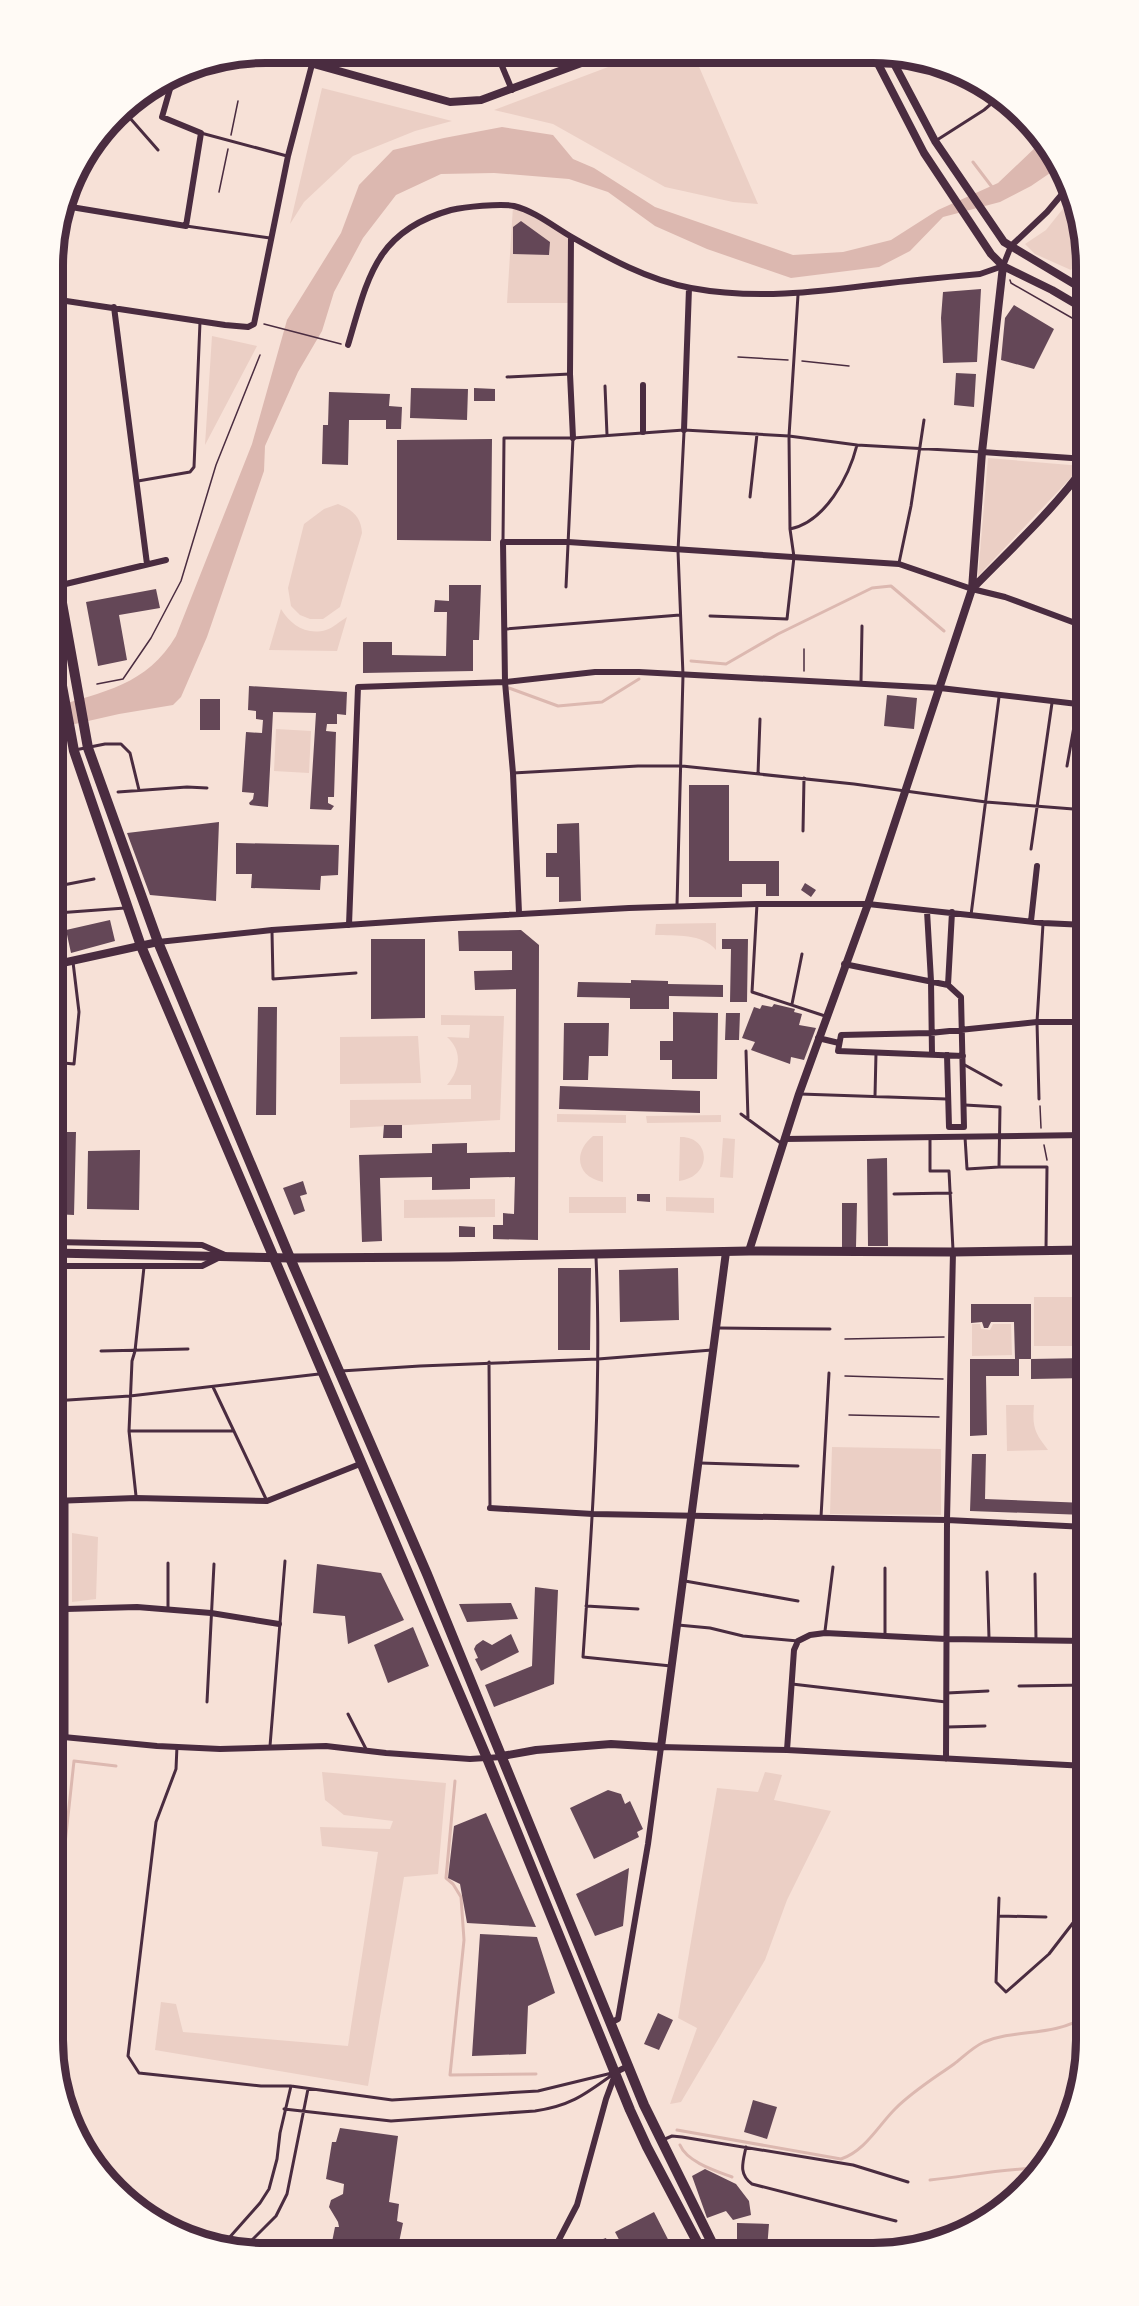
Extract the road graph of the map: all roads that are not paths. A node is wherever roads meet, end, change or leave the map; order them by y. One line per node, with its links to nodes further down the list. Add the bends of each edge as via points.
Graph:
1 (312, 63): 7 (street, via 450,102 482,100); 13 (street)
2 (501, 63): 7 (street)
3 (582, 63): 7 (street)
4 (878, 63): 20 (street, via 924,153)
5 (894, 64): 11 (street)
6 (171, 87): 10 (street, via 162,117)
7 (512, 90)
8 (993, 102): 11 (lane)
9 (128, 116): 12 (lane)
10 (201, 133): 13 (lane); 16 (street)
11 (935, 141): 19 (street)
12 (158, 150)
13 (288, 156): 18 (street)
14 (1062, 194): 19 (street, via 1047,212)
15 (72, 207): 16 (street)
16 (186, 226): 18 (lane)
17 (572, 237): 22 (street, via 625,266); 28 (street, via 513,206 464,207 421,221 401,232 375,265); 29 (street)
18 (272, 238): 27 (street, via 254,324 248,327)
19 (1007, 244): 20 (street); 21 (street)
20 (1003, 266): 23 (street, via 980,274); 25 (street); 42 (street)
21 (1076, 285)
22 (689, 288): 23 (street, via 745,295); 34 (street)
23 (798, 295): 38 (lane)
24 (63, 300): 26 (street)
25 (1076, 304)
26 (114, 307): 27 (street); 45 (street)
27 (200, 322): 45 (lane, via 195,467 190,472)
28 (348, 345)
29 (570, 374): 30 (lane); 39 (street)
30 (507, 377)
31 (643, 385): 35 (street)
32 (605, 386): 37 (lane)
33 (924, 420): 41 (lane)
34 (684, 430): 35 (lane); 36 (lane); 50 (lane)
35 (643, 432): 37 (lane)
36 (757, 434): 38 (lane); 46 (lane)
37 (607, 435): 39 (lane)
38 (789, 436): 40 (lane); 47 (lane)
39 (573, 438): 48 (lane, via 504,438); 49 (lane)
40 (857, 445): 41 (lane); 47 (lane, via 851,467 825,507 803,526)
41 (920, 448): 42 (lane); 54 (lane)
42 (982, 452): 43 (street); 57 (street)
43 (1076, 458)
44 (1076, 479): 57 (street)
45 (137, 481): 53 (street)
46 (750, 497)
47 (789, 529): 51 (lane)
48 (502, 542): 49 (street); 63 (street)
49 (568, 542): 50 (street); 56 (lane)
50 (678, 551): 51 (street); 58 (lane)
51 (794, 557): 54 (street); 59 (lane, via 788,619)
52 (166, 560): 53 (street)
53 (147, 564): 55 (street)
54 (899, 564): 57 (street)
55 (63, 584)
56 (566, 587)
57 (972, 589): 61 (street); 67 (street)
58 (681, 615): 63 (lane); 64 (lane)
59 (710, 616)
60 (63, 621): 74 (main road)
61 (1076, 623)
62 (862, 626): 66 (lane)
63 (503, 629): 65 (street)
64 (683, 675): 65 (street, via 595,672); 66 (street); 76 (lane)
65 (505, 682): 78 (street); 104 (street, via 358,687)
66 (861, 684): 67 (street)
67 (940, 688): 69 (street); 84 (street)
68 (63, 691): 75 (main road)
69 (999, 695): 70 (street); 85 (lane)
70 (1052, 701): 71 (street); 86 (lane)
71 (1076, 704)
72 (1076, 715): 77 (lane)
73 (760, 719): 79 (lane)
74 (88, 748): 75 (lane); 82 (lane, via 122,744 130,753); 108 (main road)
75 (74, 751): 96 (main road)
76 (682, 766): 78 (lane); 79 (lane); 95 (lane)
77 (1067, 766)
78 (513, 773): 100 (street)
79 (758, 774): 80 (lane)
80 (804, 778): 84 (lane); 88 (lane)
81 (207, 788): 82 (lane)
82 (139, 790): 83 (lane)
83 (118, 792)
84 (904, 792): 85 (lane); 94 (street)
85 (986, 802): 86 (lane); 101 (lane)
86 (1037, 806): 87 (lane); 89 (lane)
87 (1076, 809)
88 (803, 831)
89 (1031, 849)
90 (1037, 866): 102 (street)
91 (94, 879): 92 (lane)
92 (63, 885)
93 (757, 904): 94 (street); 95 (street); 117 (lane, via 752,992)
94 (867, 904): 97 (street); 113 (street)
95 (677, 907): 100 (street)
96 (126, 908): 99 (lane); 109 (main road)
97 (927, 911): 98 (street); 115 (street)
98 (952, 912): 101 (street); 116 (street)
99 (63, 913)
100 (519, 914): 104 (street)
101 (971, 915): 102 (street)
102 (1031, 921): 103 (street)
103 (1043, 923): 105 (street); 119 (lane)
104 (349, 925): 106 (street)
105 (1076, 925)
106 (272, 930): 108 (street); 114 (lane, via 273,979)
107 (63, 937): 111 (lane)
108 (158, 942): 109 (street); 158 (main road)
109 (141, 946): 111 (street); 157 (main road)
110 (802, 954): 117 (lane)
111 (69, 961): 112 (street); 130 (lane, via 79,1012 74,1064)
112 (63, 962)
113 (844, 964): 115 (street); 118 (street)
114 (356, 973)
115 (931, 981): 116 (street); 122 (street)
116 (948, 985): 121 (street, via 961,997)
117 (792, 1004): 118 (lane)
118 (825, 1016): 123 (street)
119 (1037, 1022): 120 (street); 121 (street); 135 (lane)
120 (1076, 1022)
121 (962, 1031): 122 (street); 129 (street)
122 (930, 1033): 124 (street, via 841,1035); 127 (street)
123 (818, 1038): 124 (street); 133 (street)
124 (840, 1043): 126 (street, via 838,1051)
125 (746, 1051): 139 (lane)
126 (876, 1052): 127 (street); 134 (lane)
127 (932, 1054): 128 (street)
128 (948, 1055): 129 (street); 136 (street)
129 (963, 1056): 131 (street)
130 (63, 1063)
131 (963, 1064): 132 (lane); 137 (street)
132 (1001, 1084)
133 (799, 1094): 134 (lane); 144 (street)
134 (875, 1096): 136 (lane)
135 (1039, 1098)
136 (948, 1099): 137 (street, via 949,1127 964,1127)
137 (964, 1105): 142 (lane, via 1000,1107)
138 (741, 1114): 139 (lane)
139 (748, 1119): 144 (lane)
140 (1076, 1135): 142 (street)
141 (965, 1137): 142 (street); 143 (street); 145 (lane, via 967,1169)
142 (999, 1137): 145 (lane)
143 (930, 1138): 144 (street); 146 (lane, via 930,1171 949,1171)
144 (783, 1142): 151 (street)
145 (999, 1167): 149 (lane, via 1047,1167)
146 (951, 1193): 147 (lane); 153 (lane)
147 (894, 1194)
148 (63, 1242): 155 (street, via 202,1245)
149 (1046, 1250): 150 (main road); 153 (main road)
150 (1076, 1250)
151 (749, 1251): 152 (main road); 153 (main road)
152 (726, 1252): 156 (main road); 161 (street)
153 (953, 1252): 188 (street)
154 (63, 1253): 155 (main road)
155 (226, 1255): 157 (main road); 160 (street, via 202,1266)
156 (596, 1256): 158 (main road); 167 (lane)
157 (275, 1257): 158 (main road); 170 (main road)
158 (290, 1257): 169 (main road)
159 (63, 1266): 160 (street)
160 (144, 1266): 166 (lane)
161 (716, 1328): 162 (lane); 164 (street)
162 (830, 1329)
163 (188, 1348): 166 (lane)
164 (714, 1350): 167 (lane); 177 (street)
165 (101, 1351): 166 (lane)
166 (135, 1351): 173 (lane)
167 (598, 1359): 168 (lane); 185 (lane)
168 (489, 1362): 169 (lane); 184 (lane)
169 (340, 1372): 231 (main road)
170 (324, 1373): 172 (lane); 178 (main road)
171 (829, 1373): 187 (lane)
172 (213, 1387): 173 (lane); 176 (lane)
173 (130, 1396): 174 (lane); 175 (lane)
174 (63, 1400)
175 (129, 1431): 176 (lane); 180 (lane)
176 (233, 1431): 183 (lane)
177 (699, 1463): 179 (lane); 186 (street)
178 (360, 1464): 183 (street); 232 (main road)
179 (798, 1466)
180 (136, 1498): 182 (street); 183 (street)
181 (63, 1500): 182 (street)
182 (67, 1500): 200 (lane)
183 (267, 1501)
184 (490, 1508): 185 (street)
185 (593, 1514): 186 (street); 199 (lane)
186 (692, 1515): 187 (street); 197 (street)
187 (821, 1517): 188 (street)
188 (947, 1520): 189 (street); 208 (street)
189 (1076, 1526)
190 (285, 1561): 204 (lane)
191 (168, 1563): 202 (lane)
192 (214, 1564): 203 (lane)
193 (833, 1567): 206 (lane)
194 (885, 1568): 207 (lane)
195 (987, 1572): 209 (lane)
196 (1035, 1574): 210 (lane)
197 (683, 1581): 198 (lane); 205 (street)
198 (798, 1601)
199 (586, 1606): 201 (lane); 213 (lane, via 583,1657)
200 (66, 1609): 202 (street); 225 (lane)
201 (638, 1609)
202 (168, 1610): 203 (street)
203 (211, 1613): 204 (street); 219 (lane)
204 (279, 1624): 228 (lane)
205 (677, 1625): 211 (lane); 213 (street)
206 (825, 1633): 207 (street); 211 (street)
207 (885, 1635): 208 (street)
208 (946, 1638): 209 (street); 218 (street)
209 (989, 1638): 210 (street)
210 (1036, 1640): 212 (street)
211 (798, 1641): 214 (street)
212 (1076, 1641)
213 (672, 1666): 227 (street)
214 (791, 1684): 220 (lane); 230 (street)
215 (1076, 1685): 216 (lane)
216 (1019, 1686)
217 (988, 1691): 218 (lane)
218 (946, 1693): 220 (street)
219 (207, 1702)
220 (945, 1702): 223 (street)
221 (348, 1714): 229 (lane)
222 (985, 1726): 223 (lane)
223 (946, 1727): 233 (street)
224 (63, 1737): 225 (street)
225 (67, 1737): 226 (street)
226 (177, 1746): 228 (street); 242 (lane, via 176,1770 156,1822 128,2056 139,2073)
227 (661, 1747): 230 (street); 231 (street, via 612,1744); 239 (street, via 618,2019)
228 (269, 1748): 229 (street, via 326,1746)
229 (367, 1750): 232 (street)
230 (787, 1750): 233 (street)
231 (502, 1756): 232 (street); 239 (main road)
232 (487, 1758): 241 (main road)
233 (946, 1759): 234 (street)
234 (1076, 1766)
235 (999, 1898): 236 (lane)
236 (999, 1916): 237 (lane); 238 (lane, via 996,1982 1006,1992 1049,1954)
237 (1046, 1917)
238 (1076, 1919)
239 (610, 2023): 240 (main road)
240 (628, 2066): 241 (street); 246 (main road)
241 (616, 2072): 243 (lane, via 538,2091 415,2099 392,2100); 245 (lane, via 577,2100 535,2111 391,2121); 247 (main road); 253 (street, via 577,2205)
242 (291, 2086): 243 (lane); 244 (lane)
243 (308, 2089): 245 (lane)
244 (284, 2109): 245 (lane); 251 (lane, via 269,2189)
245 (303, 2111): 252 (lane, via 287,2194 276,2216)
246 (661, 2140): 247 (lane); 248 (lane, via 672,2136); 255 (main road)
247 (647, 2147): 254 (main road)
248 (746, 2147): 249 (lane, via 853,2165); 250 (lane, via 742,2169 752,2184)
249 (908, 2182)
250 (896, 2221)
251 (228, 2239)
252 (250, 2242)
253 (557, 2243)
254 (698, 2243)
255 (712, 2243)

